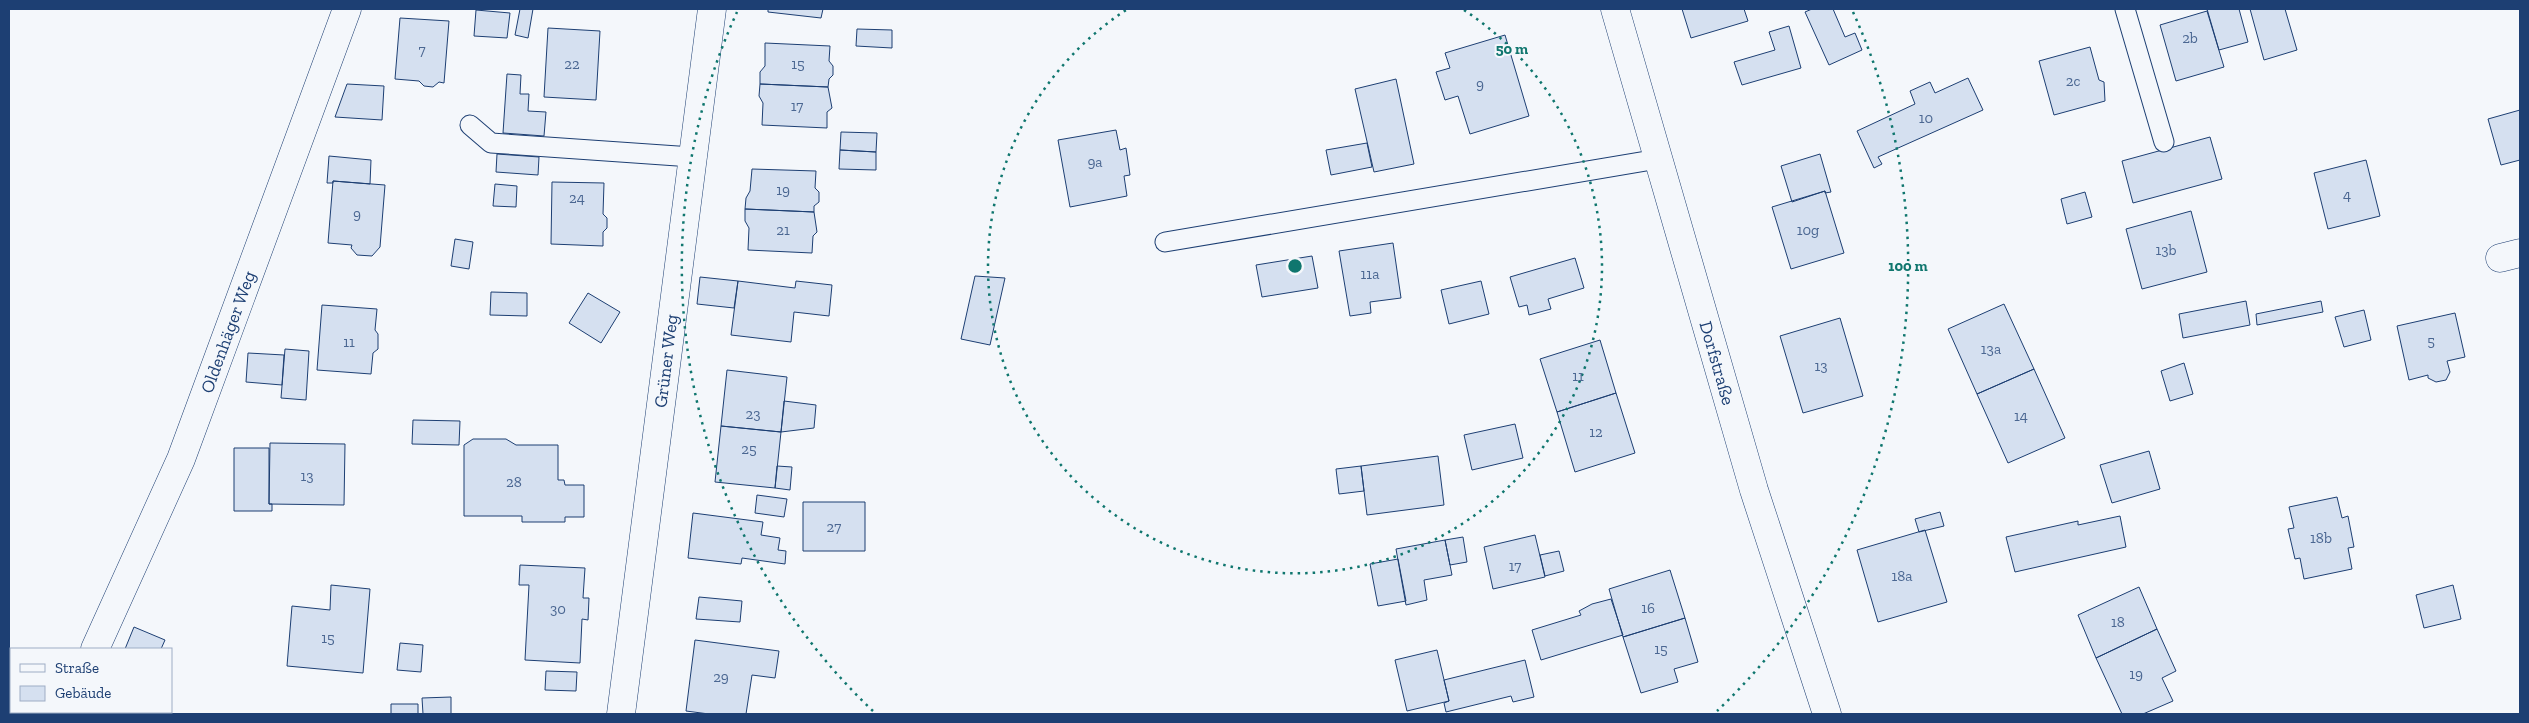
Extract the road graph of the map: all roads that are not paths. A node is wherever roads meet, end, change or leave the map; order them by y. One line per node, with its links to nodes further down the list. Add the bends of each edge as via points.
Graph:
1 (347, 9): 10 (street, Oldenhäger Weg, via 181,459)
2 (712, 9): 7 (street, Grüner Weg)
3 (1615, 9): 8 (street, Dorfstraße)
4 (2125, 9): 6 (lane)
5 (470, 125): 7 (lane, via 491,143)
6 (2164, 142)
7 (692, 157): 11 (street, Grüner Weg)
8 (1658, 159): 9 (lane); 12 (street, Dorfstraße, via 1754,490)
9 (1165, 242)
10 (95, 648)
11 (621, 714)
12 (1827, 714)

